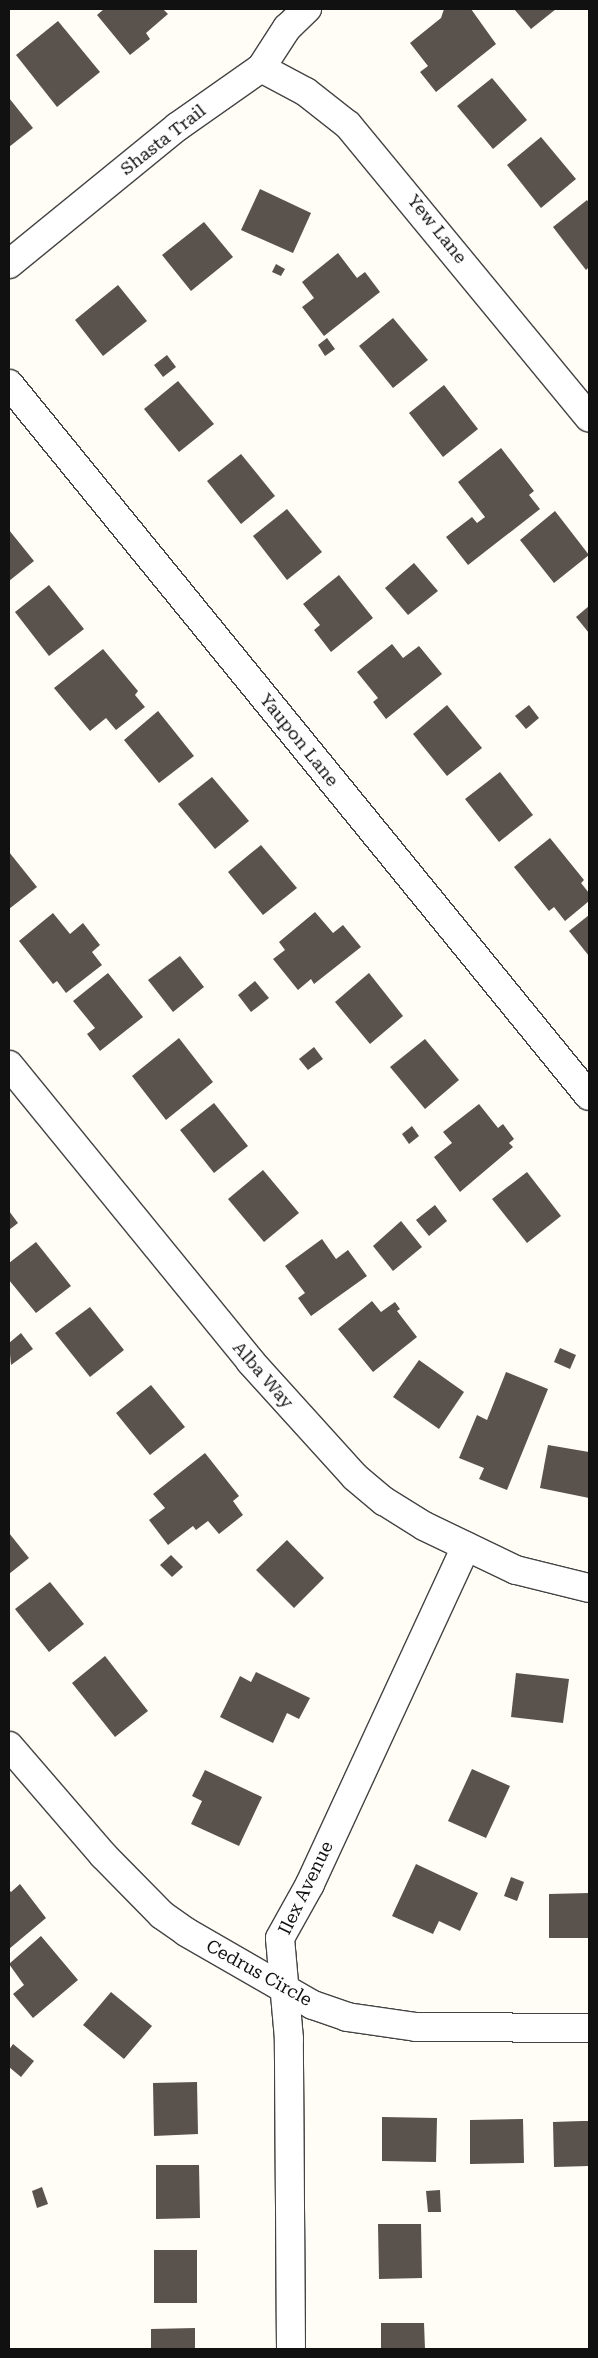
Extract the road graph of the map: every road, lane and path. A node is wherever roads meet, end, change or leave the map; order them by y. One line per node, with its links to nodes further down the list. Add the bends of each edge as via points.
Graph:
1 (307, 9): 2 (street, Shasta Trail, via 287,28)
2 (261, 68): 3 (street, Shasta Trail, via 177,127); 5 (street, Yew Lane, via 306,92 348,125)
3 (9, 264)
4 (9, 384): 7 (street, Yaupon Lane)
5 (589, 417)
6 (9, 1065): 8 (street, Alba Way, via 250,1361 329,1452 384,1501)
7 (589, 1096)
8 (466, 1546): 9 (street, Alba Way, via 516,1570); 11 (street, Ilex Avenue, via 310,1884 280,1938)
9 (589, 1588)
10 (9, 1746): 11 (street, Cedrus Circle, via 103,1855 162,1915)
11 (283, 1987): 12 (street, Cedrus Circle, via 313,2005 347,2017 416,2028); 13 (street, Ilex Avenue, via 288,2039)
12 (589, 2028)
13 (291, 2349)

